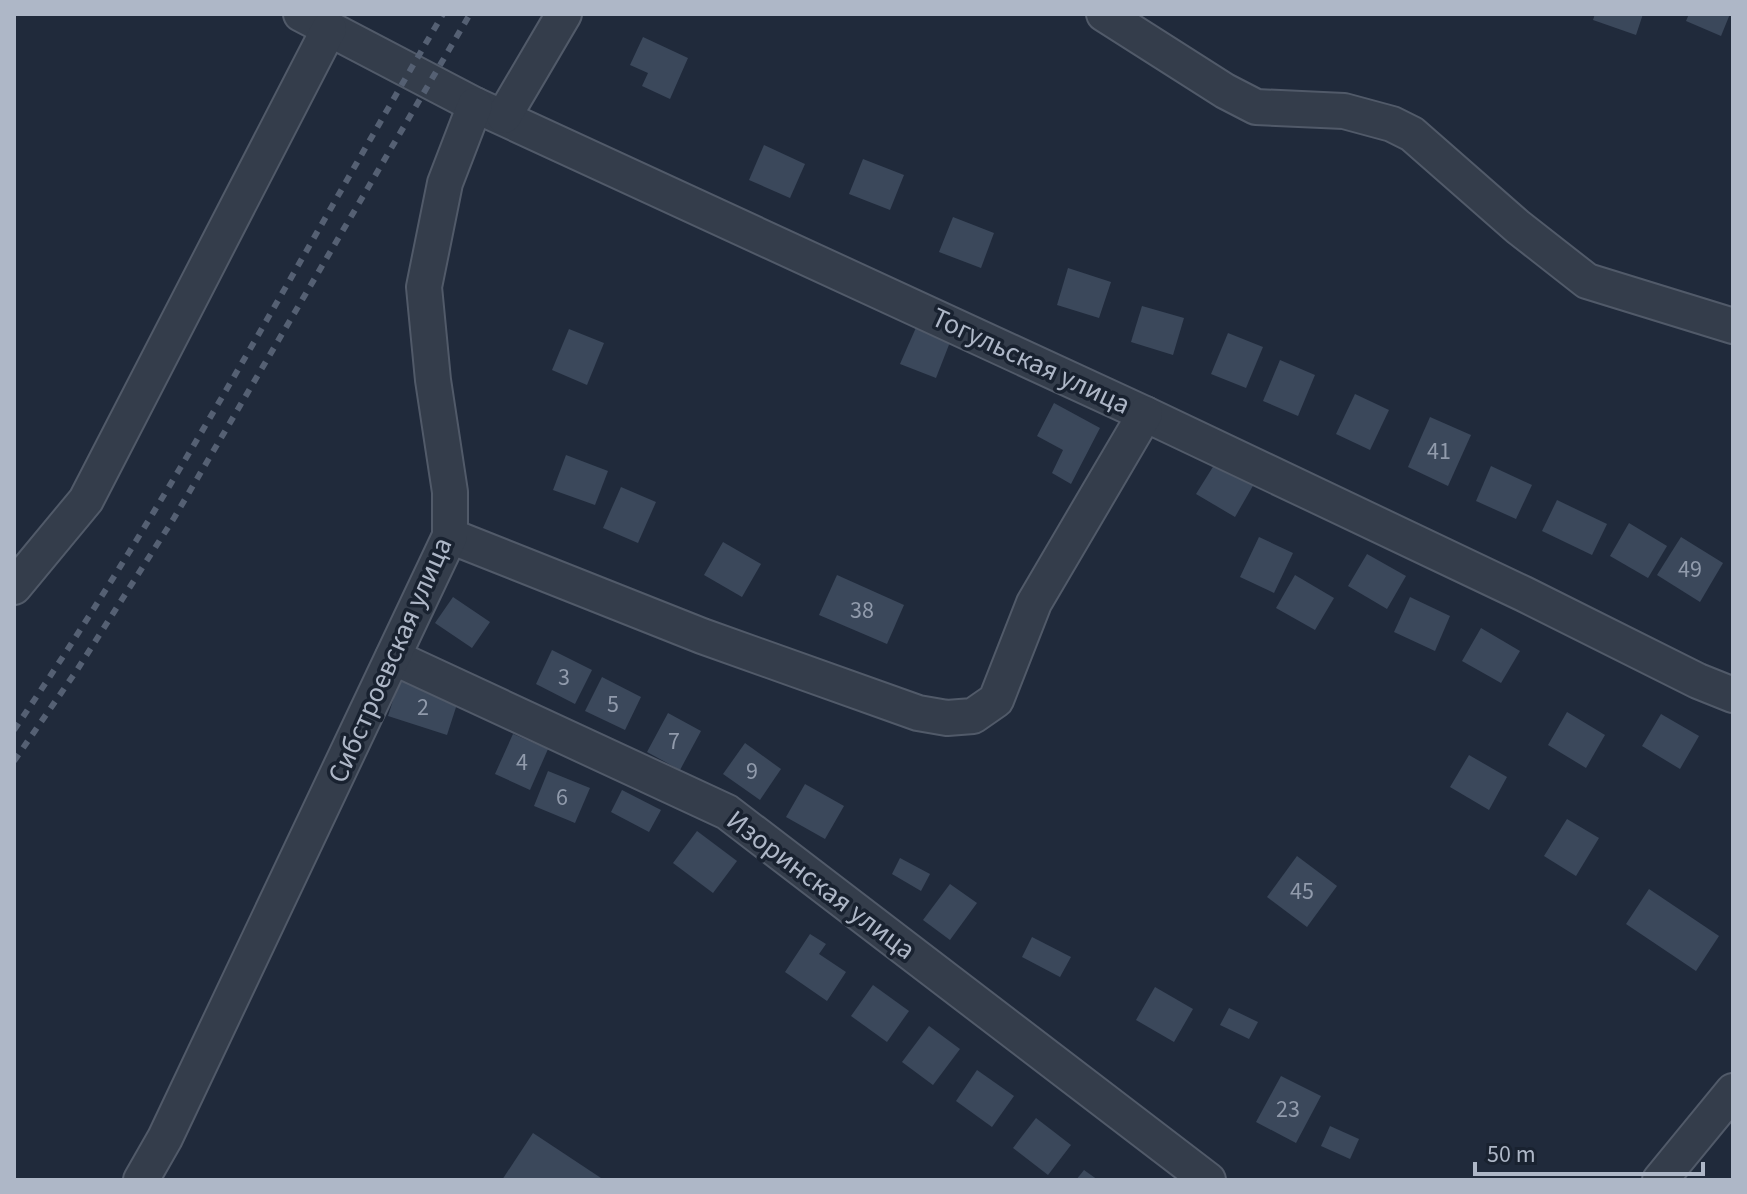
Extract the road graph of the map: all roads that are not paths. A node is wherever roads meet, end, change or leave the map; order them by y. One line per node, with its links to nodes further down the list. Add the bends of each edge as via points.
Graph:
1 (564, 14): 4 (street, Сибстроевская улица)
2 (1104, 14): 5 (street, via 1256,107 1344,111 1392,124 1412,134 1587,281)
3 (315, 22): 4 (street, Тогульская улица); 8 (street, via 86,500)
4 (489, 110): 6 (street, Тогульская улица); 7 (street, Сибстроевская улица, via 445,183 424,287 450,492)
5 (1733, 326)
6 (1145, 414): 7 (street, via 1034,603 996,700 973,716 918,713 702,636); 10 (street, Тогульская улица)
7 (450, 536): 9 (street, Сибстроевская улица)
8 (14, 587)
9 (393, 657): 12 (street, Сибстроевская улица); 13 (street, Изоринская улица, via 727,812)
10 (1733, 695)
11 (1733, 1091): 14 (street)
12 (141, 1180)
13 (1208, 1180)
14 (1660, 1180)

